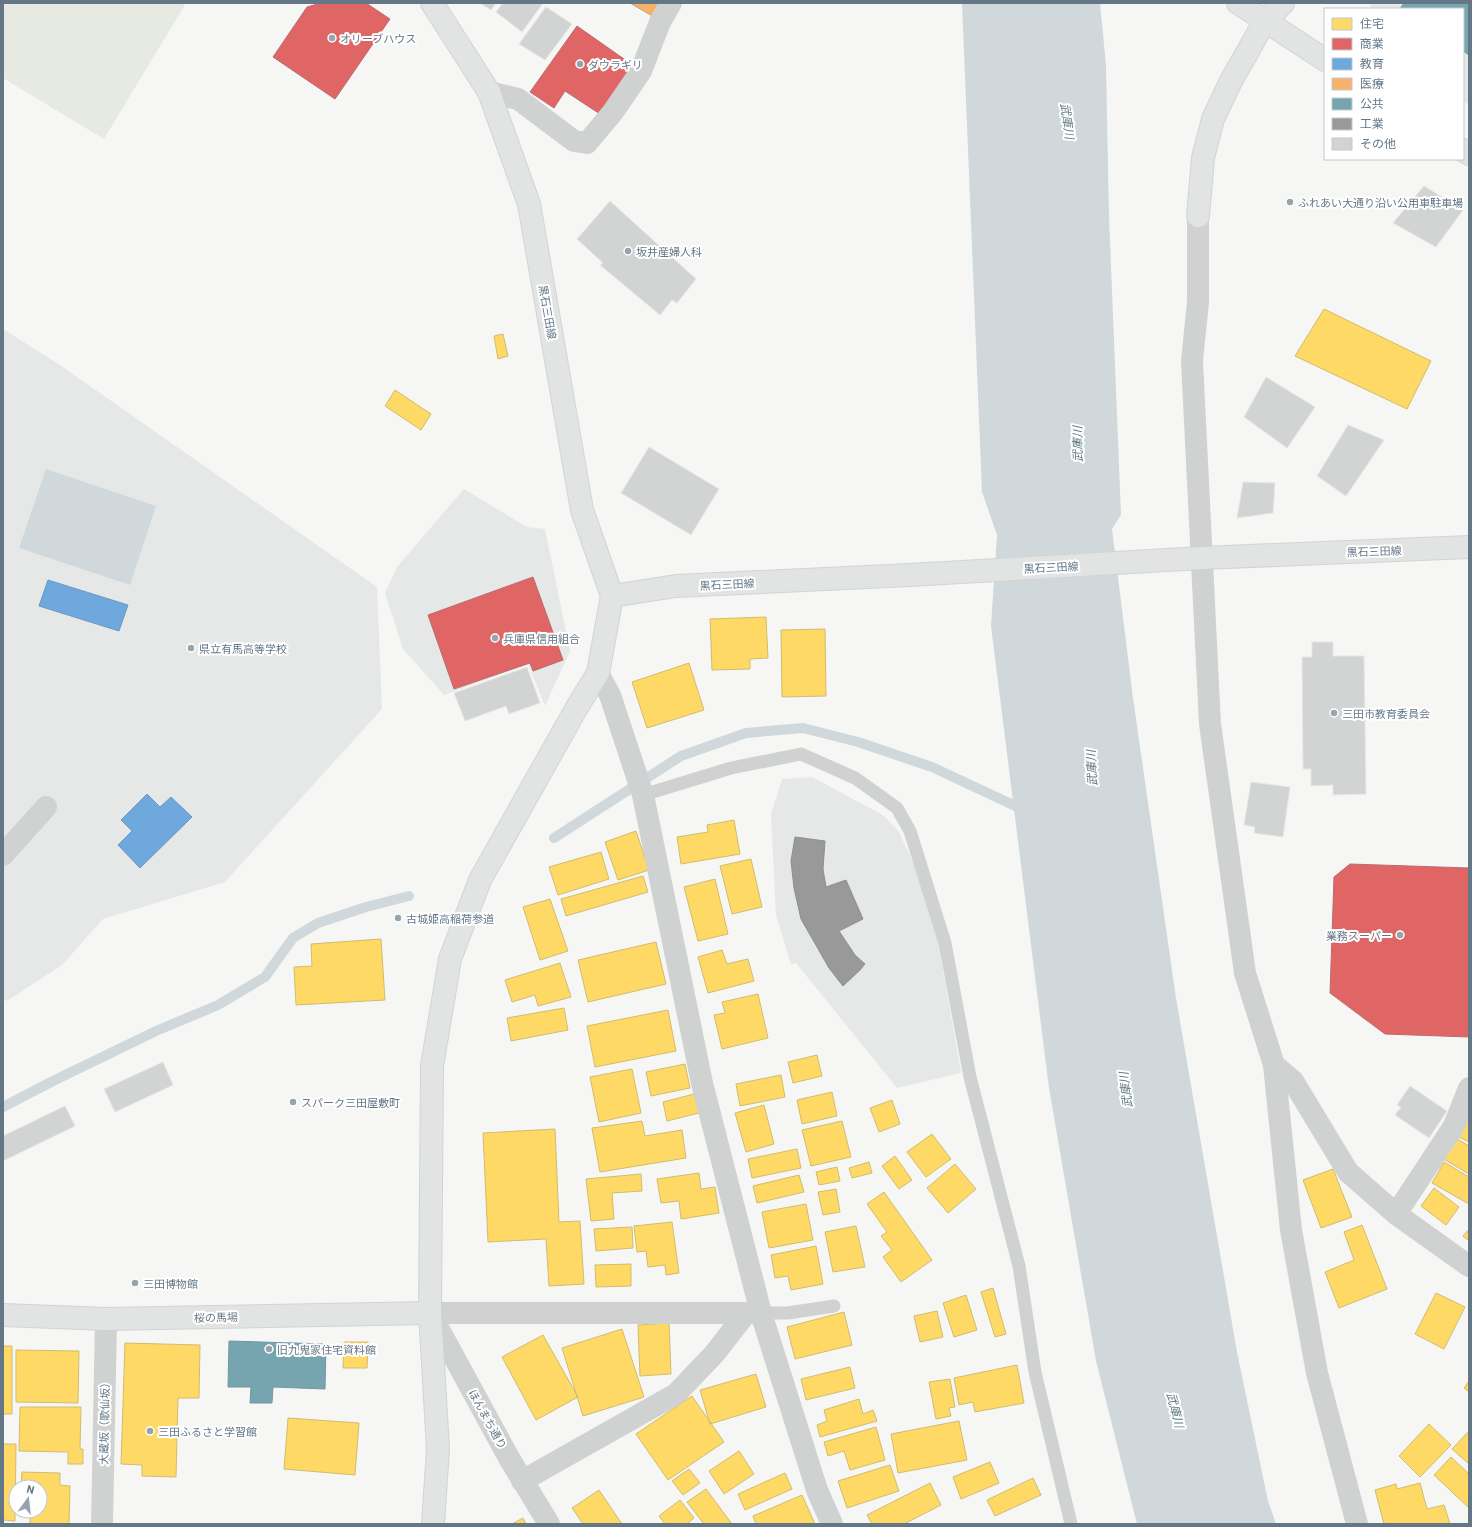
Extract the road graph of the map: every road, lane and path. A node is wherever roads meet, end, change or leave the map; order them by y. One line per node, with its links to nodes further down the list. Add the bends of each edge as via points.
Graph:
1 (432, 3): 7 (street, 黒石三田線)
2 (671, 3): 7 (street, via 660,22 640,71 613,112 587,143 574,141 518,98)
3 (1238, 3): 5 (street)
4 (1283, 3): 5 (street)
5 (1265, 21): 6 (street); 9 (street, via 1213,119 1203,158 1198,216 1198,302 1192,360)
6 (1324, 59)
7 (489, 92): 10 (street, 黒石三田線, via 529,204 582,510)
8 (1469, 547): 9 (street, 黒石三田線)
9 (1192, 559): 10 (street, 黒石三田線, via 676,586); 15 (street, via 1210,724 1245,973)
10 (612, 596): 11 (street)
11 (598, 673): 12 (street, via 610,696); 20 (street, via 480,880 450,959 432,1066)
12 (642, 792): 21 (street); 29 (lane, via 731,768 802,754 855,778 897,808 910,831 945,943 970,1077 1019,1266 1035,1372)
13 (46, 807): 14 (street)
14 (3, 855)
15 (1274, 1065): 17 (street, via 1293,1081 1348,1172); 30 (street, via 1292,1230 1315,1365)
16 (1469, 1088): 17 (street, via 1454,1126)
17 (1396, 1214): 18 (street)
18 (1469, 1266)
19 (834, 1306): 21 (lane, via 788,1313)
20 (430, 1313): 21 (street); 23 (street, 桜の馬場); 24 (street, ほんまち通り); 26 (street, via 438,1449)
21 (753, 1313): 24 (street, via 676,1394); 28 (street, via 817,1490)
22 (3, 1315): 23 (street, 桜の馬場)
23 (106, 1319): 25 (street, 大蔵坂（歌仙坂）)
24 (522, 1481): 27 (street, ほんまち通り)
25 (102, 1524)
26 (433, 1524)
27 (549, 1524)
28 (832, 1524)
29 (1071, 1524)
30 (1357, 1524)

